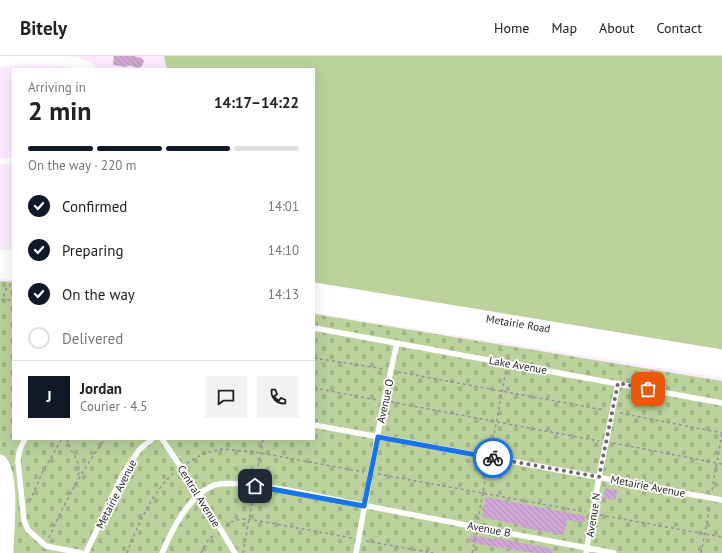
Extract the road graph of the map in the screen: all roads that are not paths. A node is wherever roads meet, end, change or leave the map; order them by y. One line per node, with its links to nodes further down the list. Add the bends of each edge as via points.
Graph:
1 (0, 61): 2 (street, via 60,58 75,60)
2 (89, 68)
3 (0, 161): 4 (lane)
4 (12, 161)
5 (0, 257): 6 (main road)
6 (12, 257)
7 (0, 271): 8 (main road)
8 (12, 272)
9 (315, 290): 13 (main road, Metairie Road)
10 (315, 305): 14 (main road, Metairie Road)
11 (315, 328): 12 (lane, Lake Avenue)
12 (397, 343): 15 (lane, Lake Avenue); 18 (lane, Avenue O)
13 (722, 357)
14 (722, 370)
15 (618, 383): 16 (lane, Lake Avenue); 23 (lane, Avenue N)
16 (722, 403)
17 (315, 425): 18 (lane, Metairie Avenue)
18 (378, 437): 23 (lane, Metairie Avenue); 26 (lane, Avenue O)
19 (25, 440): 29 (lane, via 18,455 23,517 28,530 46,546)
20 (151, 440): 30 (lane, Metairie Avenue, via 139,450 123,474)
21 (163, 440): 24 (lane, Central Avenue)
22 (0, 462): 28 (main road, via 6,475)
23 (599, 477): 25 (lane, Metairie Avenue); 27 (lane, Avenue N)
24 (198, 494): 26 (lane, Avenue B, via 213,485 234,483); 31 (lane, via 168,539); 32 (lane, Central Avenue)
25 (722, 500)
26 (364, 506): 27 (lane, Avenue B); 33 (lane, Avenue O)
27 (587, 551): 34 (lane, Avenue B)
28 (6, 553)
29 (81, 553)
30 (86, 553)
31 (162, 553)
32 (235, 553)
33 (356, 553)
34 (614, 553)

